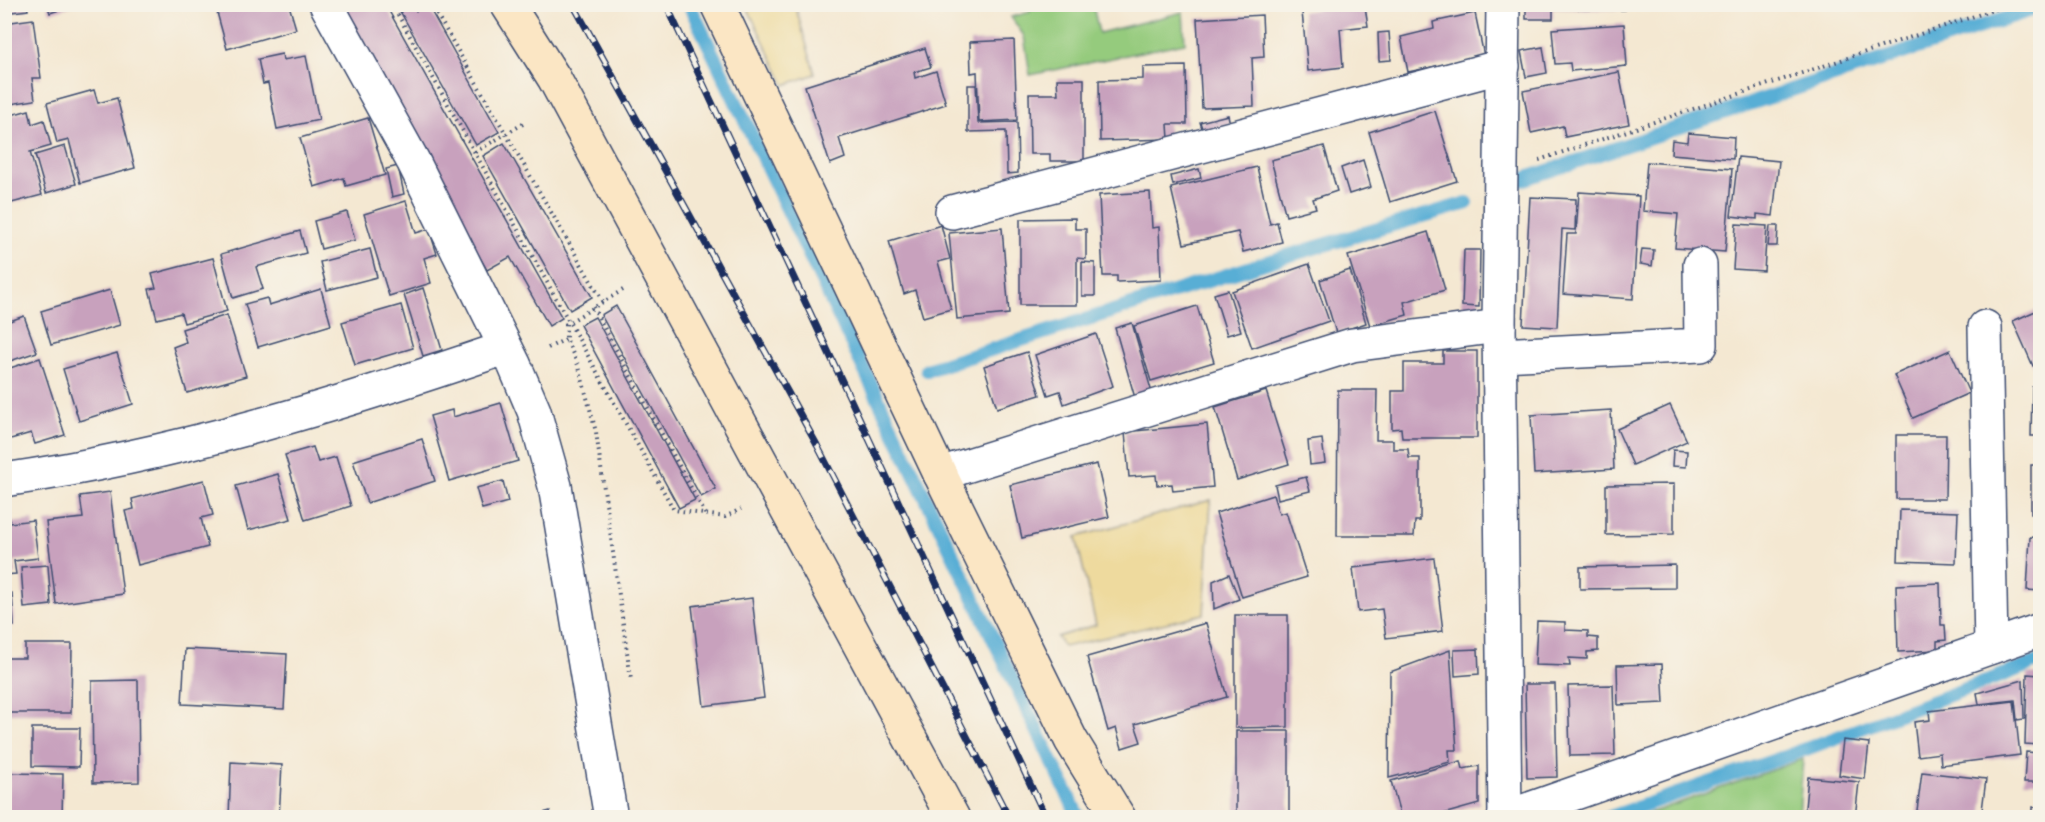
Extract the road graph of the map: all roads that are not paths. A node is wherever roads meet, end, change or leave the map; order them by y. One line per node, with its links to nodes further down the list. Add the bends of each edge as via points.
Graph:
1 (326, 4): 10 (street, via 413,161)
2 (507, 4): 17 (street, via 554,78)
3 (717, 4): 11 (street)
4 (1503, 4): 5 (street)
5 (1503, 66): 6 (street); 9 (street)
6 (952, 212)
7 (1700, 266): 9 (street, via 1701,345)
8 (1985, 327): 14 (street)
9 (1500, 340): 11 (street, via 1352,345); 15 (street)
10 (505, 348): 12 (street, via 364,396 191,445); 16 (street, via 534,411 555,486)
11 (940, 474): 18 (street, via 1071,740)
12 (4, 480)
13 (2040, 630): 14 (street)
14 (1991, 647): 15 (street)
15 (1504, 817)
16 (611, 818)
17 (953, 818)
18 (1119, 818)

